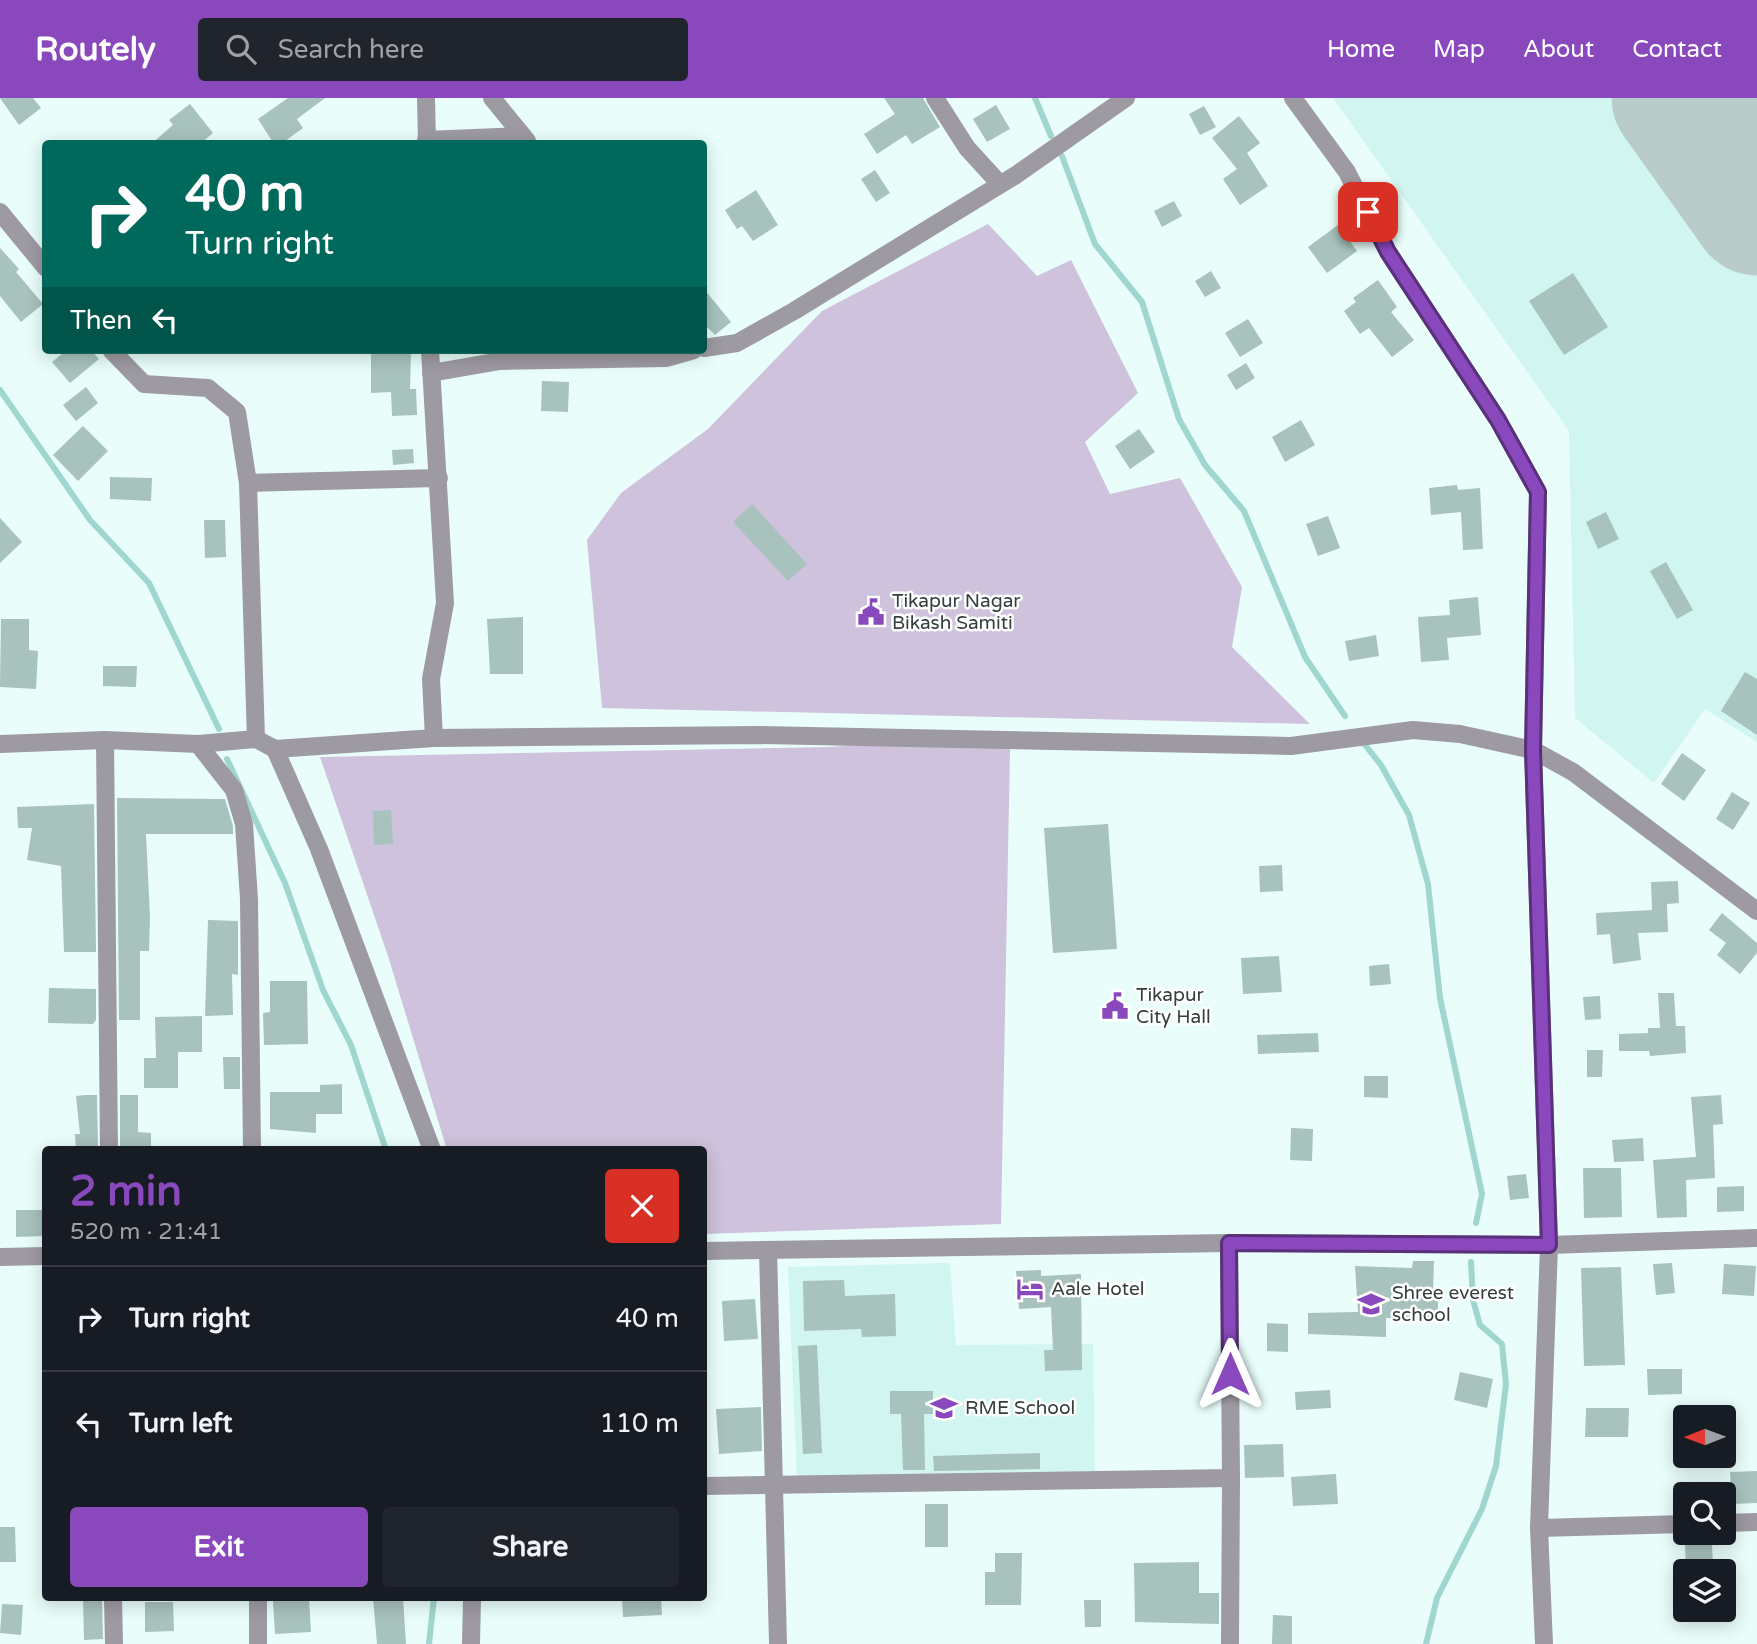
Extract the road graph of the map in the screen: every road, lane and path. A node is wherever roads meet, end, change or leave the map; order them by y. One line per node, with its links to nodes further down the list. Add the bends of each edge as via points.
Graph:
1 (426, 98): 6 (street)
2 (492, 98): 7 (street)
3 (1126, 98): 8 (street)
4 (1293, 98): 24 (street, via 1347,172 1388,252 1484,397 1538,492)
5 (938, 100): 8 (street, via 967,148)
6 (426, 140)
7 (526, 140)
8 (999, 183): 11 (street, via 737,343)
9 (0, 212): 10 (street)
10 (42, 263)
11 (707, 348)
12 (115, 354): 17 (street, via 144,384 208,388 237,412)
13 (430, 354): 15 (street)
14 (680, 354): 15 (street, via 500,361)
15 (430, 373): 16 (street)
16 (439, 478): 17 (street); 18 (street, via 445,603 431,679)
17 (248, 482): 19 (street)
18 (434, 738): 23 (street); 24 (street, via 758,734 1291,746 1413,730 1460,734)
19 (256, 739): 22 (street); 23 (street)
20 (105, 740): 21 (street); 22 (street); 26 (street)
21 (0, 744)
22 (198, 744): 27 (street, via 234,790 244,824 250,899)
23 (275, 749): 28 (street, via 320,849)
24 (1533, 750): 25 (street, via 1573,772); 31 (street)
25 (1757, 911)
26 (109, 1146)
27 (252, 1146)
28 (431, 1146)
29 (1757, 1238): 31 (street)
30 (1229, 1243): 31 (street); 32 (street); 36 (street)
31 (1549, 1245): 42 (street)
32 (768, 1250): 33 (street); 38 (street)
33 (707, 1251)
34 (42, 1256): 35 (street)
35 (0, 1257)
36 (1231, 1478): 38 (street); 50 (street)
37 (707, 1486): 38 (street)
38 (775, 1486): 49 (street)
39 (1757, 1522): 40 (street)
40 (1736, 1523)
41 (1673, 1524): 42 (street)
42 (1539, 1528): 51 (street)
43 (113, 1601): 46 (street)
44 (258, 1601): 47 (street)
45 (471, 1601): 48 (street)
46 (114, 1644)
47 (258, 1644)
48 (471, 1644)
49 (778, 1644)
50 (1230, 1644)
51 (1544, 1644)

